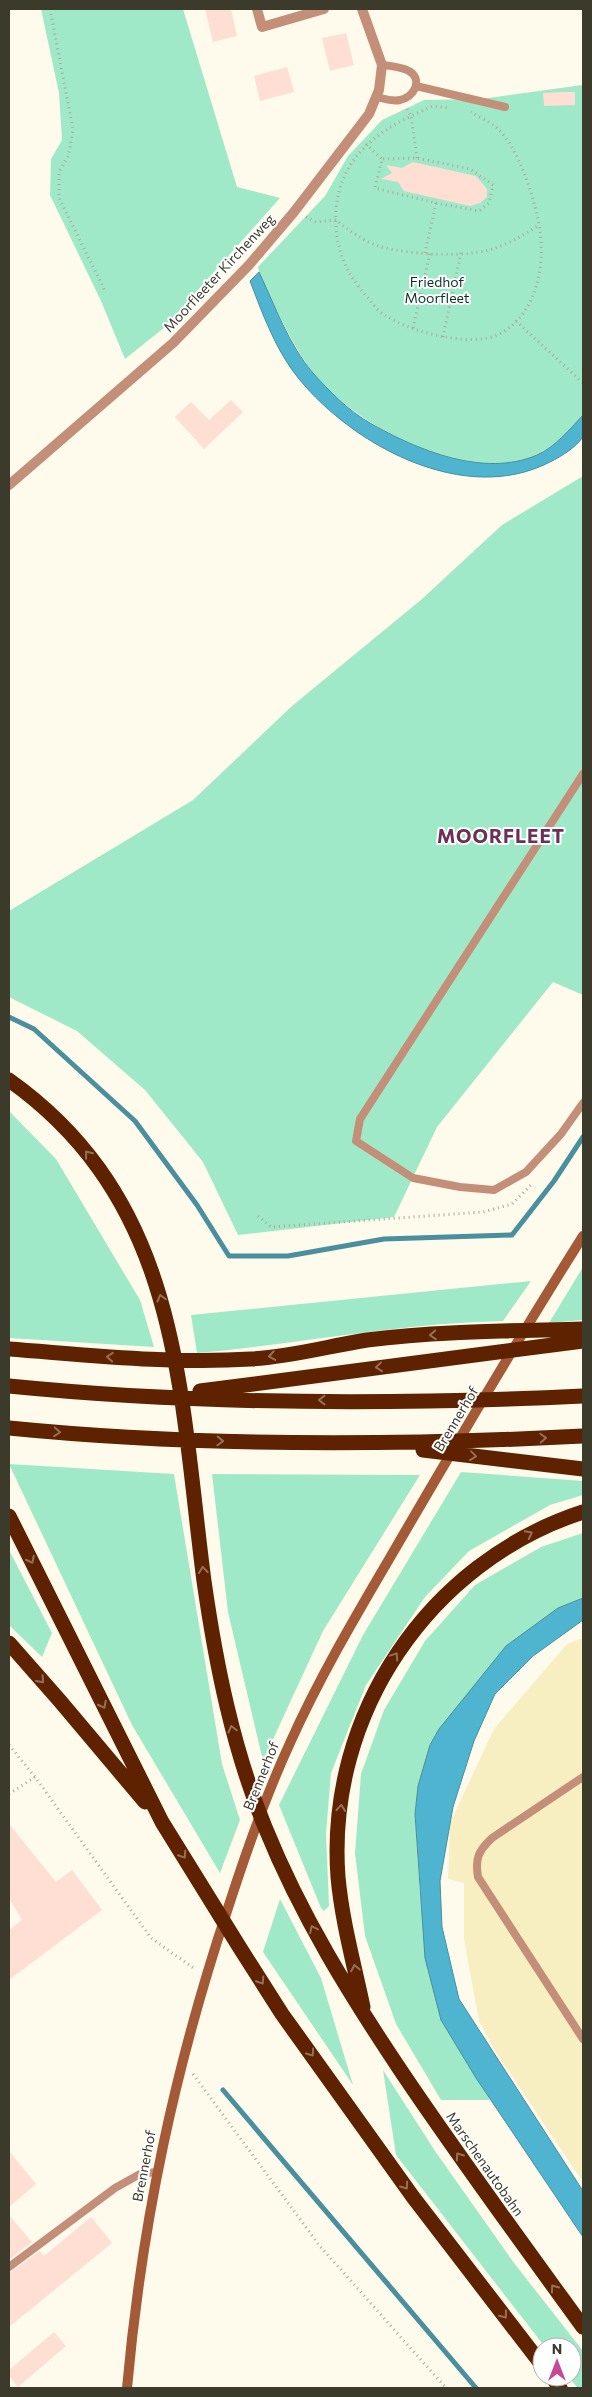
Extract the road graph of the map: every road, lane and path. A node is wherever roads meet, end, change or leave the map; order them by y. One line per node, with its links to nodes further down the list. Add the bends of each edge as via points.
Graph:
1 (50, 9): 23 (path, via 73,129 69,154 59,172 59,198)
2 (257, 9): 3 (street, via 262,27)
3 (324, 9)
4 (362, 9): 5 (street, Moorfleeter Kirchenweg)
5 (382, 66): 6 (lane, via 408,71); 7 (street, Moorfleeter Kirchenweg)
6 (416, 86): 8 (lane, via 413,93); 9 (lane)
7 (377, 97): 8 (lane); 17 (street, Moorfleeter Kirchenweg, via 369,114)
8 (402, 100): 12 (path)
9 (505, 107)
10 (459, 110): 12 (path, via 433,106)
11 (468, 111): 19 (path, via 497,128 516,157 532,195)
12 (411, 116): 13 (path, via 386,128); 14 (path)
13 (366, 144): 15 (path); 18 (path, via 337,198)
14 (417, 158): 15 (path); 16 (path, via 470,169 493,186 489,203 479,211)
15 (382, 159): 16 (path, via 375,188)
16 (436, 203): 20 (path)
17 (294, 212): 18 (path, via 316,222); 28 (street, Moorfleeter Kirchenweg, via 249,265 173,343)
18 (336, 220): 20 (path, via 372,244); 25 (path, via 337,243 354,283 382,313)
19 (539, 225): 22 (path, via 515,240 481,252); 24 (path, via 543,252 537,285 524,315)
20 (425, 253): 21 (path)
21 (430, 253): 22 (path); 25 (path)
22 (461, 253): 26 (path)
23 (105, 290)
24 (516, 321): 26 (path, via 500,334 465,341); 27 (path)
25 (413, 328): 26 (path)
26 (443, 337)
27 (583, 383)
28 (9, 485)
29 (583, 774): 31 (lane, via 360,1119 356,1141 413,1178 460,1188 494,1190 526,1172 561,1134)
30 (9, 1080): 54 (highway, Marschenautobahn, one-way to 30, via 320,1943 275,1850 246,1776 228,1714 217,1661 183,1406 172,1345 152,1269 129,1214 74,1136 48,1110)
31 (583, 1103)
32 (537, 1176): 33 (path, via 512,1204 483,1212 271,1227)
33 (258, 1216)
34 (583, 1236): 53 (street, Brennerhof, via 424,1498 290,1741 260,1815)
35 (583, 1329): 37 (highway, one-way to 37, via 436,1334 368,1340 254,1359 208,1361)
36 (583, 1341): 40 (highway, one-way to 40)
37 (9, 1349)
38 (9, 1386): 40 (highway)
39 (583, 1396): 40 (highway, one-way to 40, via 423,1400)
40 (152, 1398)
41 (9, 1428): 43 (highway, one-way to 43, via 152,1439)
42 (583, 1436): 43 (highway, one-way to 42)
43 (372, 1443): 44 (highway, one-way to 44)
44 (583, 1469)
45 (583, 1512): 54 (highway, one-way to 45, via 343,1917 338,1835 342,1791 356,1735 370,1699 410,1634 441,1598 469,1573 500,1550 558,1520)
46 (9, 1516): 52 (highway, one-way to 52)
47 (9, 1643): 52 (highway, one-way to 52)
48 (9, 1745): 49 (path)
49 (35, 1777): 51 (path); 53 (path, via 150,1938)
50 (583, 1777): 55 (lane, via 492,1838 481,1848 476,1866 478,1877)
51 (9, 1794)
52 (162, 1822): 60 (highway, one-way to 60, via 282,2014 413,2197)
53 (205, 1976): 56 (street, Brennerhof)
54 (364, 2016): 59 (highway, Marschenautobahn, one-way to 54, via 460,2159)
55 (583, 2038)
56 (182, 2060): 57 (street, Brennerhof); 62 (path, via 319,2245)
57 (156, 2172): 58 (lane, via 140,2174 115,2188); 61 (street, Brennerhof)
58 (9, 2267)
59 (583, 2327)
60 (532, 2351)
61 (127, 2388)
62 (446, 2388)

